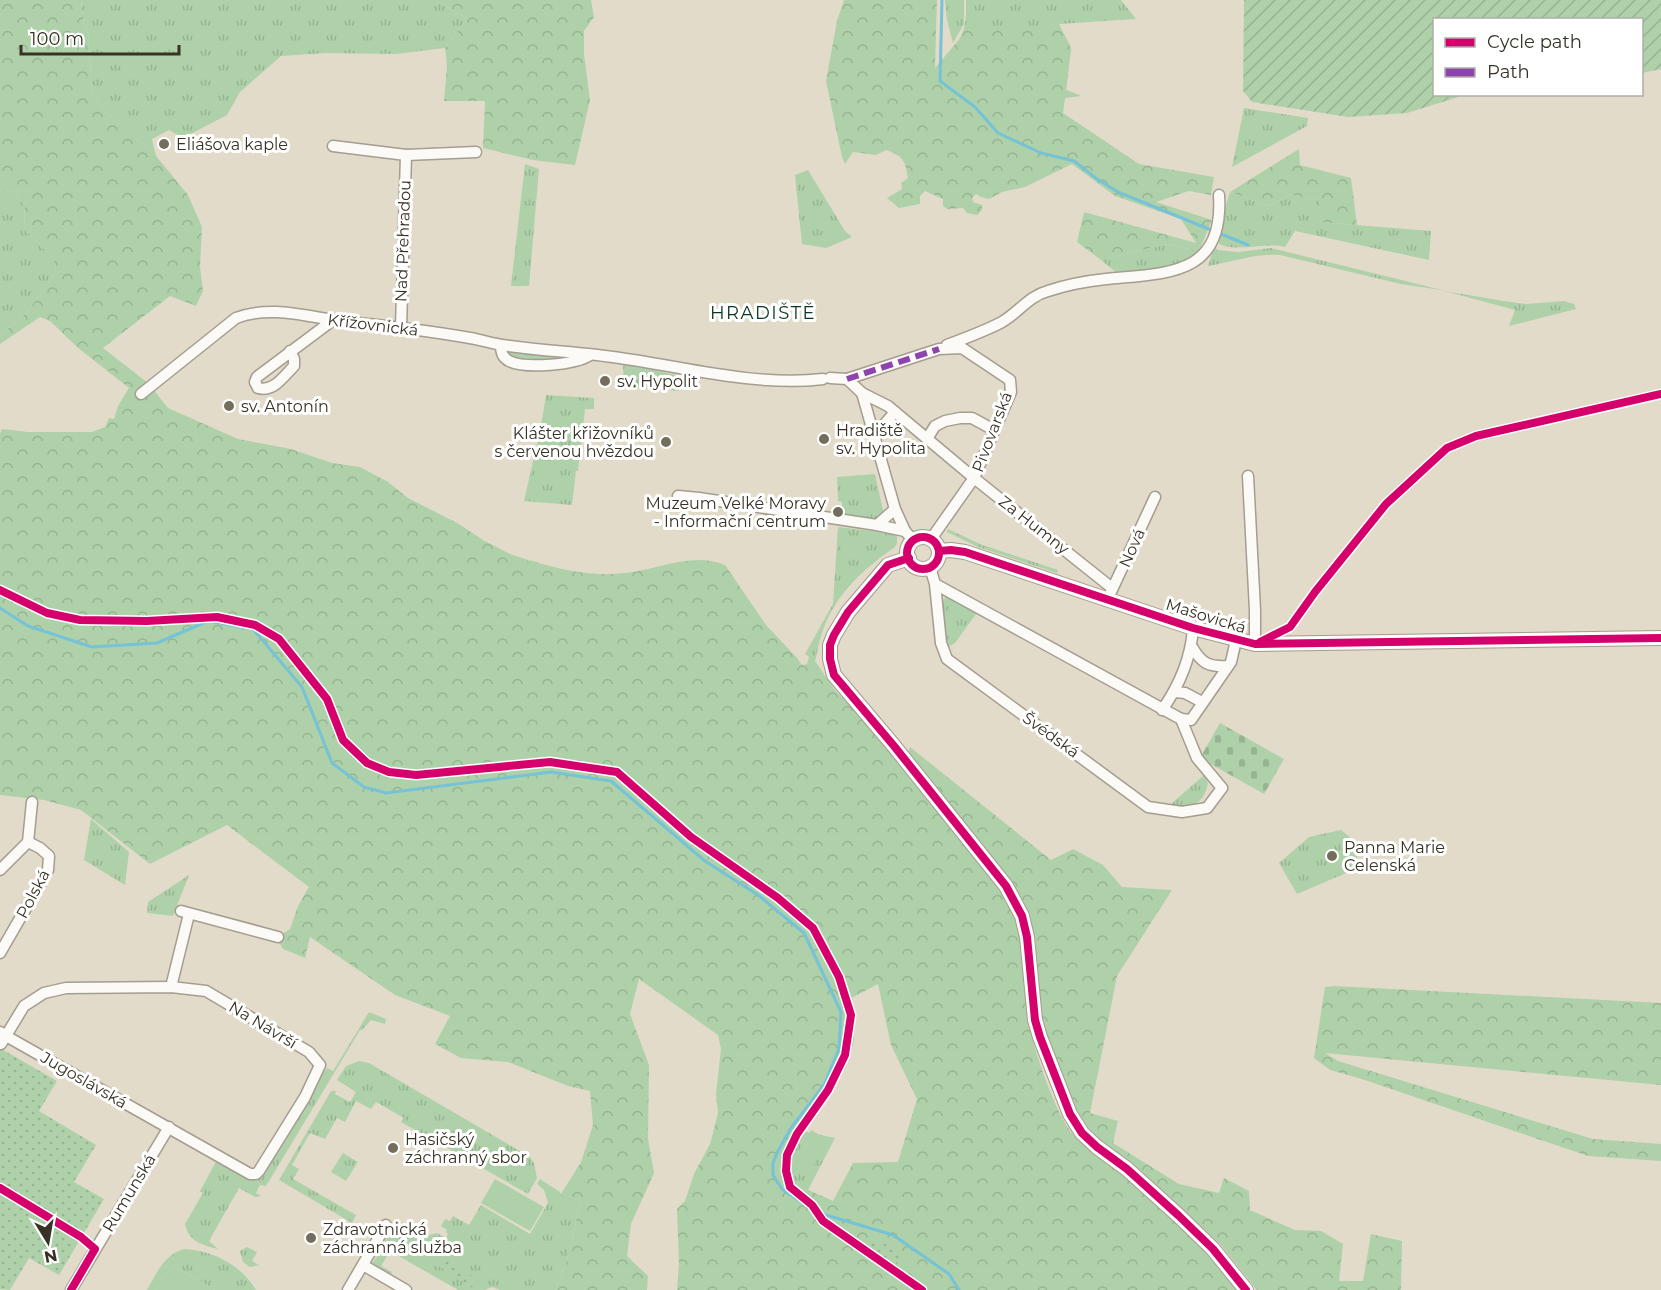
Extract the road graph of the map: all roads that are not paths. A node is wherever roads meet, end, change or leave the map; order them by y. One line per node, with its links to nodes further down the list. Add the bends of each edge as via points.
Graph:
1 (333, 146): 3 (street)
2 (477, 152): 3 (street)
3 (406, 155): 6 (street, Nad Přehradou)
4 (1219, 195): 8 (street, via 1219,225 1212,242 1195,261 1175,271 1103,279 1047,291 1034,296 1002,322)
5 (333, 320): 6 (street, Křížovnická); 9 (street); 13 (street, Křížovnická, via 282,311 245,314)
6 (401, 328): 7 (street, Křížovnická)
7 (501, 345): 10 (street, Křížovnická); 10 (street, Křížovnická, via 504,357 517,363 566,363)
8 (939, 349): 11 (street, Pivovarská); 15 (street, Pivovarská, via 962,348 1010,380 1011,392)
9 (290, 351)
10 (591, 354): 11 (street, Křížovnická, via 782,381)
11 (847, 379): 12 (street)
12 (862, 393): 14 (street, Za Humny); 16 (street)
13 (141, 394)
14 (895, 412): 16 (street); 17 (street, Za Humny)
15 (994, 430): 17 (street, via 972,418 960,418 935,426); 19 (street, Pivovarská)
16 (874, 436): 22 (street)
17 (927, 439): 19 (street, Za Humny)
18 (1248, 476): 33 (street, Mašovická)
19 (974, 478): 25 (street, Pivovarská); 29 (street, Za Humny)
20 (678, 496): 23 (street)
21 (1155, 497): 29 (street, Nová)
22 (895, 509): 23 (street); 24 (street)
23 (877, 525): 24 (street)
24 (909, 536): 25 (street, Mašovická, via 922,537); 26 (street)
25 (935, 545): 27 (street, via 937,560); 29 (street, Mašovická)
26 (909, 558): 27 (street, via 918,568); 53 (street, via 888,565 848,612 830,645 834,675 1006,886 1028,936 1040,1037 1070,1114 1082,1133 1188,1224)
27 (930, 567): 28 (street)
28 (935, 584): 38 (street); 39 (street, Švédská, via 946,659 1148,807 1182,812 1207,808 1222,788 1197,758)
29 (1110, 593): 30 (street, Mašovická)
30 (1193, 628): 32 (street, Mašovická); 34 (street)
31 (1661, 638): 33 (street, Mašovická)
32 (1236, 640): 33 (street, Mašovická); 35 (street)
33 (1255, 644)
34 (1192, 647): 35 (street, via 1198,658 1212,667); 36 (street)
35 (1228, 666): 37 (street)
36 (1175, 692): 37 (street); 38 (street)
37 (1202, 702): 39 (street, via 1191,720)
38 (1162, 710): 39 (street)
39 (1180, 719)
40 (32, 802): 41 (street)
41 (28, 842): 42 (street); 44 (street, Polská, via 49,856 48,870)
42 (0, 870)
43 (278, 937): 45 (street, via 185,913)
44 (0, 953)
45 (171, 987): 46 (street, Na Návrší, via 66,988 44,993 24,1006); 47 (street, Na Návrší, via 206,990 309,1052 320,1065 305,1097 256,1174)
46 (3, 1037): 47 (street, Jugoslávská)
47 (169, 1127): 50 (street, Rumunská)
48 (386, 1225): 49 (street)
49 (363, 1265): 51 (street); 52 (street)
50 (71, 1290)
51 (348, 1290)
52 (406, 1290)
53 (1246, 1290)

